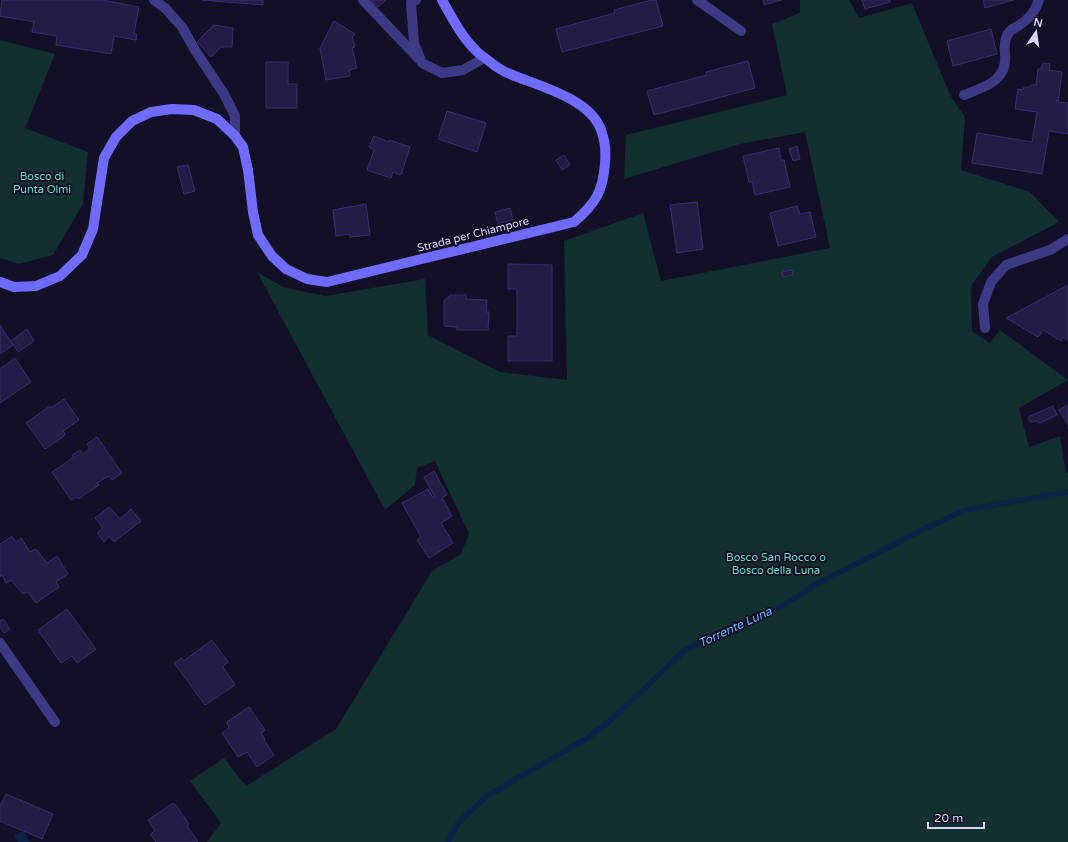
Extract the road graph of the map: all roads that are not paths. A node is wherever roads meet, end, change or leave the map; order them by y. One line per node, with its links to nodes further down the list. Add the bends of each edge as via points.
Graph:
1 (154, 0): 11 (street, via 182,27 224,94 235,116)
2 (364, 0): 9 (street)
3 (416, 0): 9 (street, via 411,3 414,43)
4 (442, 0): 8 (street, Strada per Chiampore, via 470,45)
5 (697, 0): 7 (street)
6 (1038, 0): 10 (street, via 1035,12 1010,31 1004,45 1006,59 1002,74 990,85)
7 (741, 31)
8 (484, 58): 9 (street, via 463,70 442,73); 11 (street, Strada per Chiampore, via 504,71 576,102 588,111 601,129 606,151 599,194 589,209 574,222 326,282 307,279 286,269 272,256 258,235 243,147)
9 (422, 62)
10 (964, 95)
11 (234, 136): 13 (street, Strada per Chiampore, via 217,119 194,110 172,109 151,112 132,121 116,137 104,158 93,230 82,254 60,276 36,286 14,287)
12 (1068, 238): 14 (street, via 1050,250 1006,265 991,282 983,304)
13 (0, 282)
14 (985, 328)
15 (0, 643): 16 (street)
16 (55, 722)

